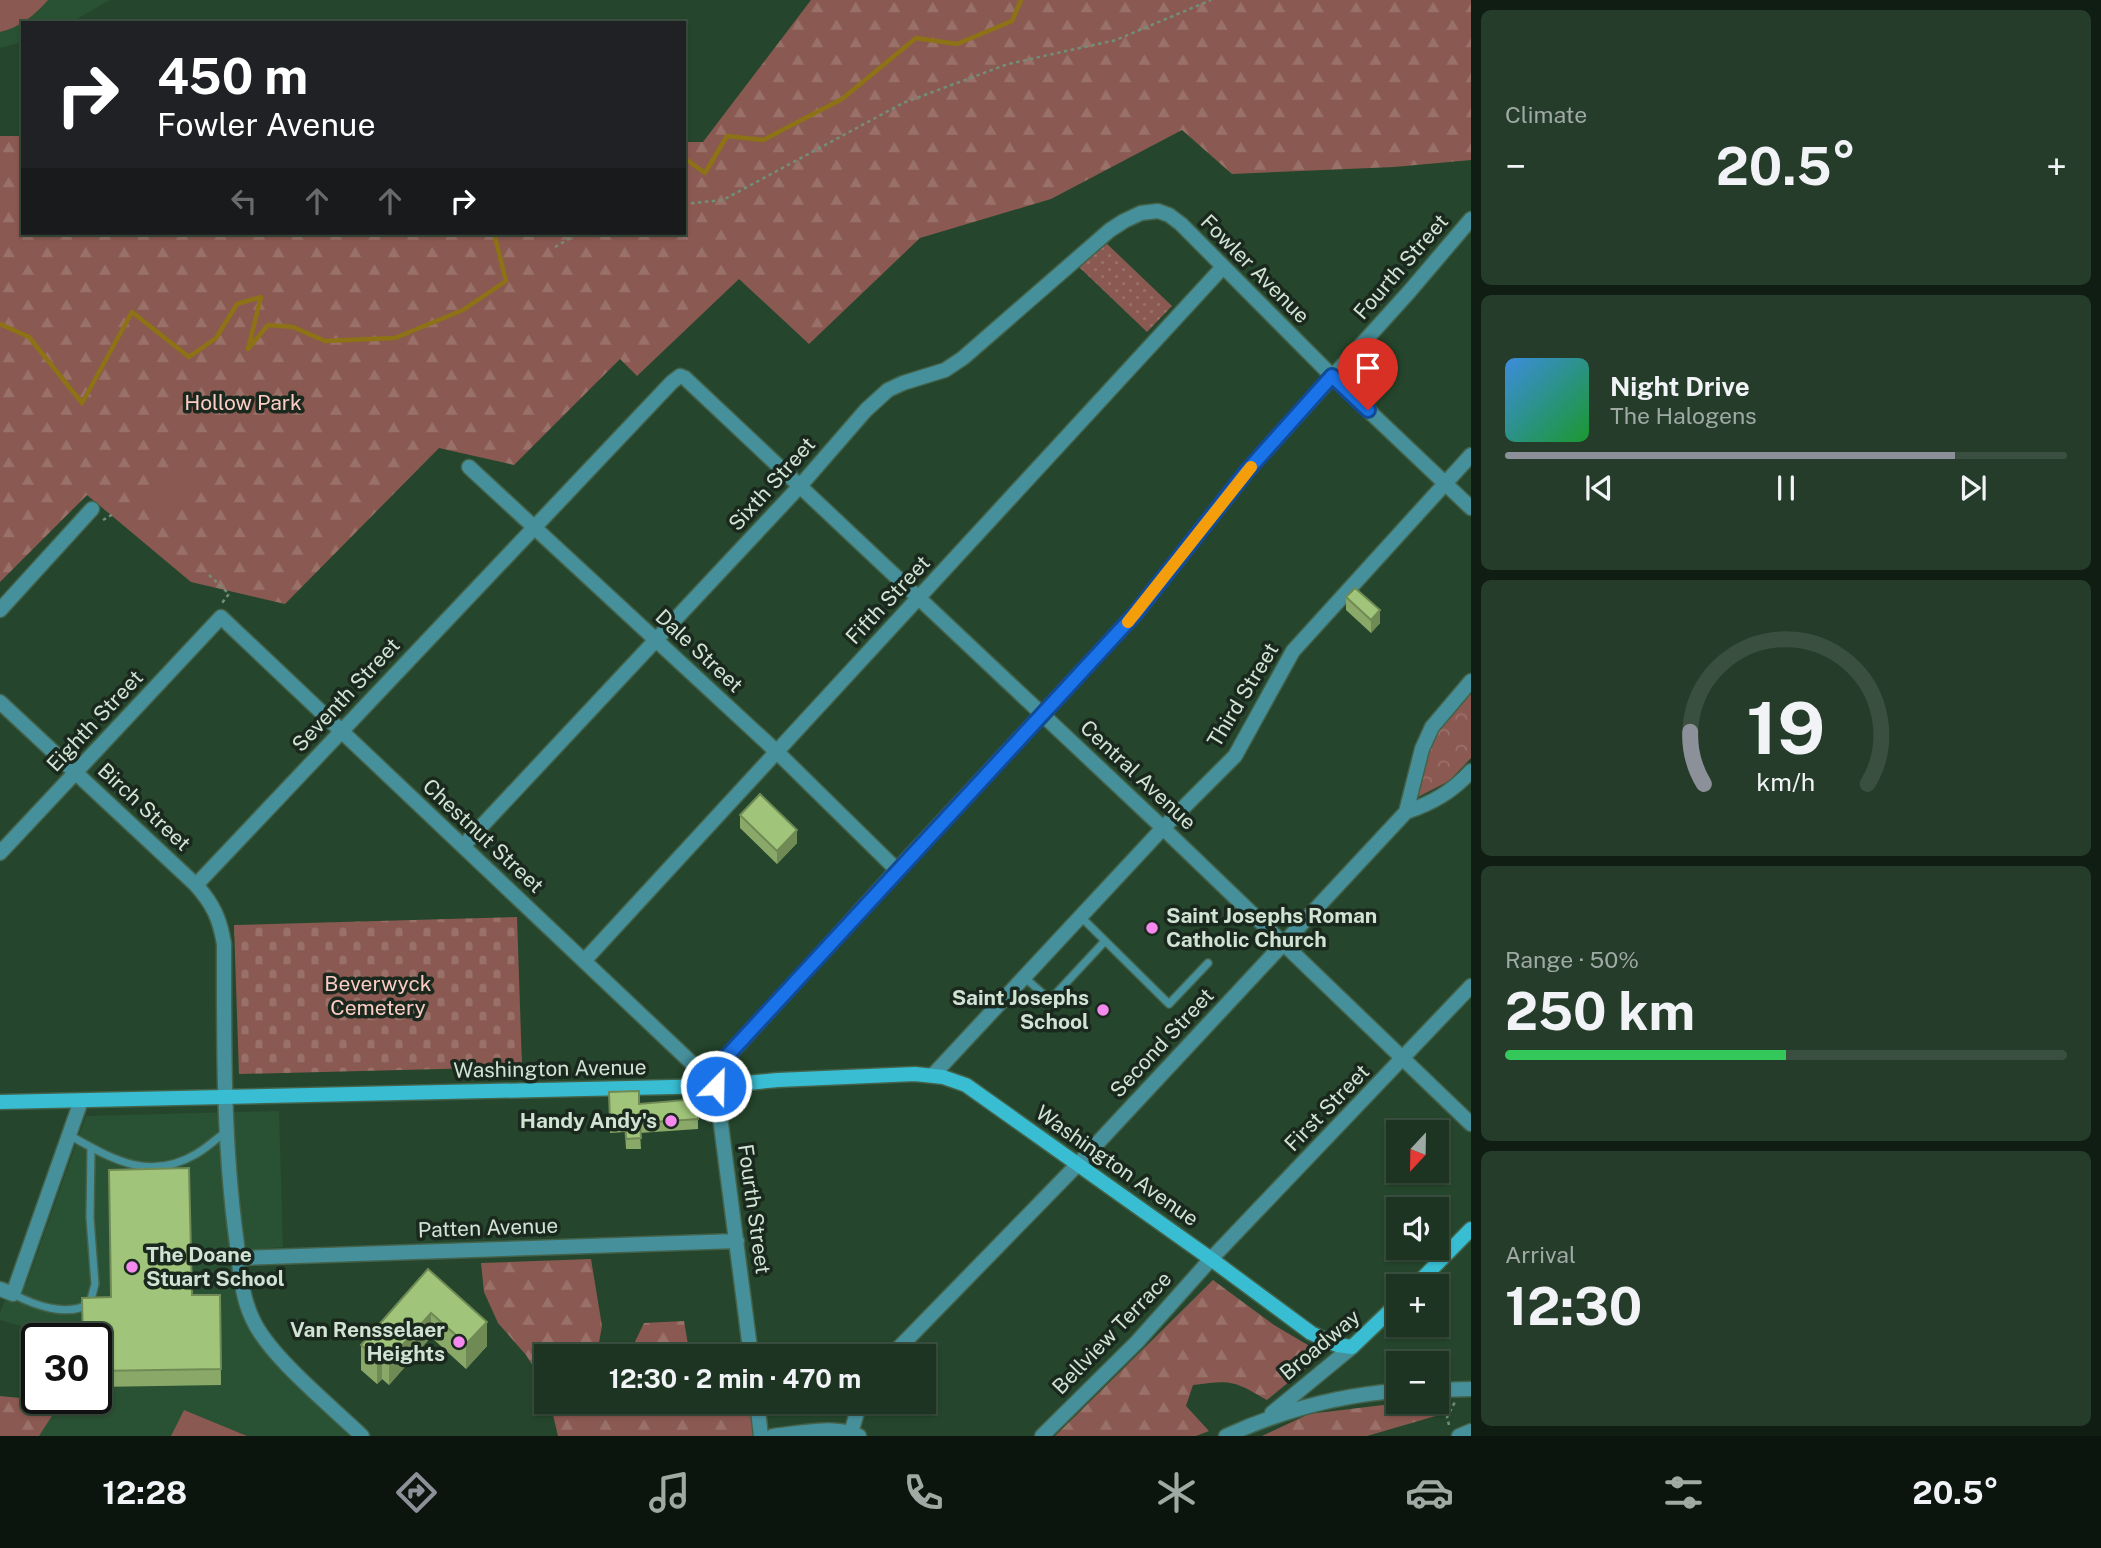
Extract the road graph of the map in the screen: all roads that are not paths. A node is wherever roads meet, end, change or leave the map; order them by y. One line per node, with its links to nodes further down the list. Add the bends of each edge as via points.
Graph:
1 (1157, 211): 3 (street, Fowler Avenue, via 1181,224); 9 (street, Sixth Street, via 1141,213 1110,229 945,370 888,390)
2 (1471, 219): 5 (street, Fourth Street)
3 (1223, 267): 5 (street, Fowler Avenue); 13 (street, Fifth Street)
4 (680, 376): 9 (street, Central Avenue); 12 (street, Seventh Street)
5 (1332, 376): 8 (street, Fowler Avenue); 19 (street, Fourth Street, via 1247,471 1135,614)
6 (1471, 455): 8 (street, Third Street)
7 (469, 467): 12 (street, Dale Street)
8 (1446, 483): 10 (street, Fowler Avenue); 25 (street, Third Street, via 1293,651 1235,756)
9 (800, 486): 13 (street, Central Avenue); 16 (street, Sixth Street)
10 (1471, 508)
11 (92, 509): 14 (street)
12 (534, 527): 16 (street, Dale Street); 20 (street, Seventh Street)
13 (919, 598): 19 (street, Central Avenue); 21 (street, Fifth Street)
14 (0, 610)
15 (221, 617): 20 (street, Chestnut Street); 23 (street, Eighth Street)
16 (656, 640): 21 (street, Dale Street); 26 (street, Sixth Street)
17 (1471, 681): 24 (street, via 1432,727)
18 (0, 702): 23 (street, Birch Street)
19 (1042, 713): 25 (street, Central Avenue); 28 (street, Fourth Street)
20 (341, 731): 26 (street, Chestnut Street); 29 (street, Seventh Street)
21 (777, 752): 28 (street, Dale Street); 33 (street, Fifth Street)
22 (1471, 771): 24 (street, Second Street, via 1455,788)
23 (76, 772): 27 (street, Eighth Street); 29 (street, Birch Street)
24 (1406, 812): 32 (street, Second Street)
25 (1163, 828): 30 (street, Third Street); 32 (street, Central Avenue)
26 (463, 846): 33 (street, Chestnut Street)
27 (0, 853)
28 (897, 870): 39 (street, Fourth Street, via 728,1055)
29 (197, 885): 40 (street, via 221,922 224,944)
30 (1081, 917): 31 (lane); 35 (street, Third Street)
31 (1105, 941): 34 (lane, via 1169,1004); 35 (lane, via 1050,1000)
32 (1283, 943): 37 (street, Central Avenue); 47 (street, Second Street)
33 (584, 961): 39 (street, Chestnut Street)
34 (1208, 963)
35 (1024, 977): 38 (street, Third Street)
36 (1471, 986): 37 (street, First Street)
37 (1403, 1059): 43 (street, Central Avenue); 51 (street, First Street)
38 (933, 1075): 39 (street, Washington Avenue); 47 (street, Washington Avenue, via 965,1085)
39 (716, 1086): 40 (street, Washington Avenue); 49 (street, Fourth Street)
40 (224, 1098): 41 (street, Washington Avenue); 44 (street)
41 (81, 1101): 42 (street, Washington Avenue); 45 (street)
42 (0, 1102)
43 (1471, 1124)
44 (227, 1130): 46 (lane, via 198,1153 156,1167 133,1166); 50 (street)
45 (69, 1135): 46 (lane); 53 (street)
46 (91, 1147): 53 (lane, via 94,1284 90,1303 69,1310)
47 (1078, 1164): 51 (street, Washington Avenue); 56 (street, Second Street)
48 (1471, 1229): 52 (street)
49 (737, 1241): 50 (street, Patten Avenue); 55 (street, Fourth Street)
50 (239, 1258): 66 (street, via 243,1294 265,1339)
51 (1211, 1258): 57 (street, Washington Avenue, via 1311,1333); 69 (street, Bellview Terrace, via 1137,1342)
52 (1427, 1274)
53 (6, 1292)
54 (1386, 1314): 57 (street, Broadway)
55 (750, 1344)
56 (903, 1344)
57 (1352, 1347): 63 (street, Broadway)
58 (1471, 1389): 59 (street)
59 (1449, 1390)
60 (1386, 1393): 63 (street, via 1328,1400)
61 (758, 1414): 67 (street)
62 (858, 1414): 65 (street)
63 (1267, 1418): 70 (street)
64 (1471, 1432): 71 (street)
65 (855, 1434): 68 (street, via 826,1430)
66 (362, 1436)
67 (761, 1436)
68 (773, 1436)
69 (1042, 1436)
70 (1226, 1436)
71 (1459, 1436)

